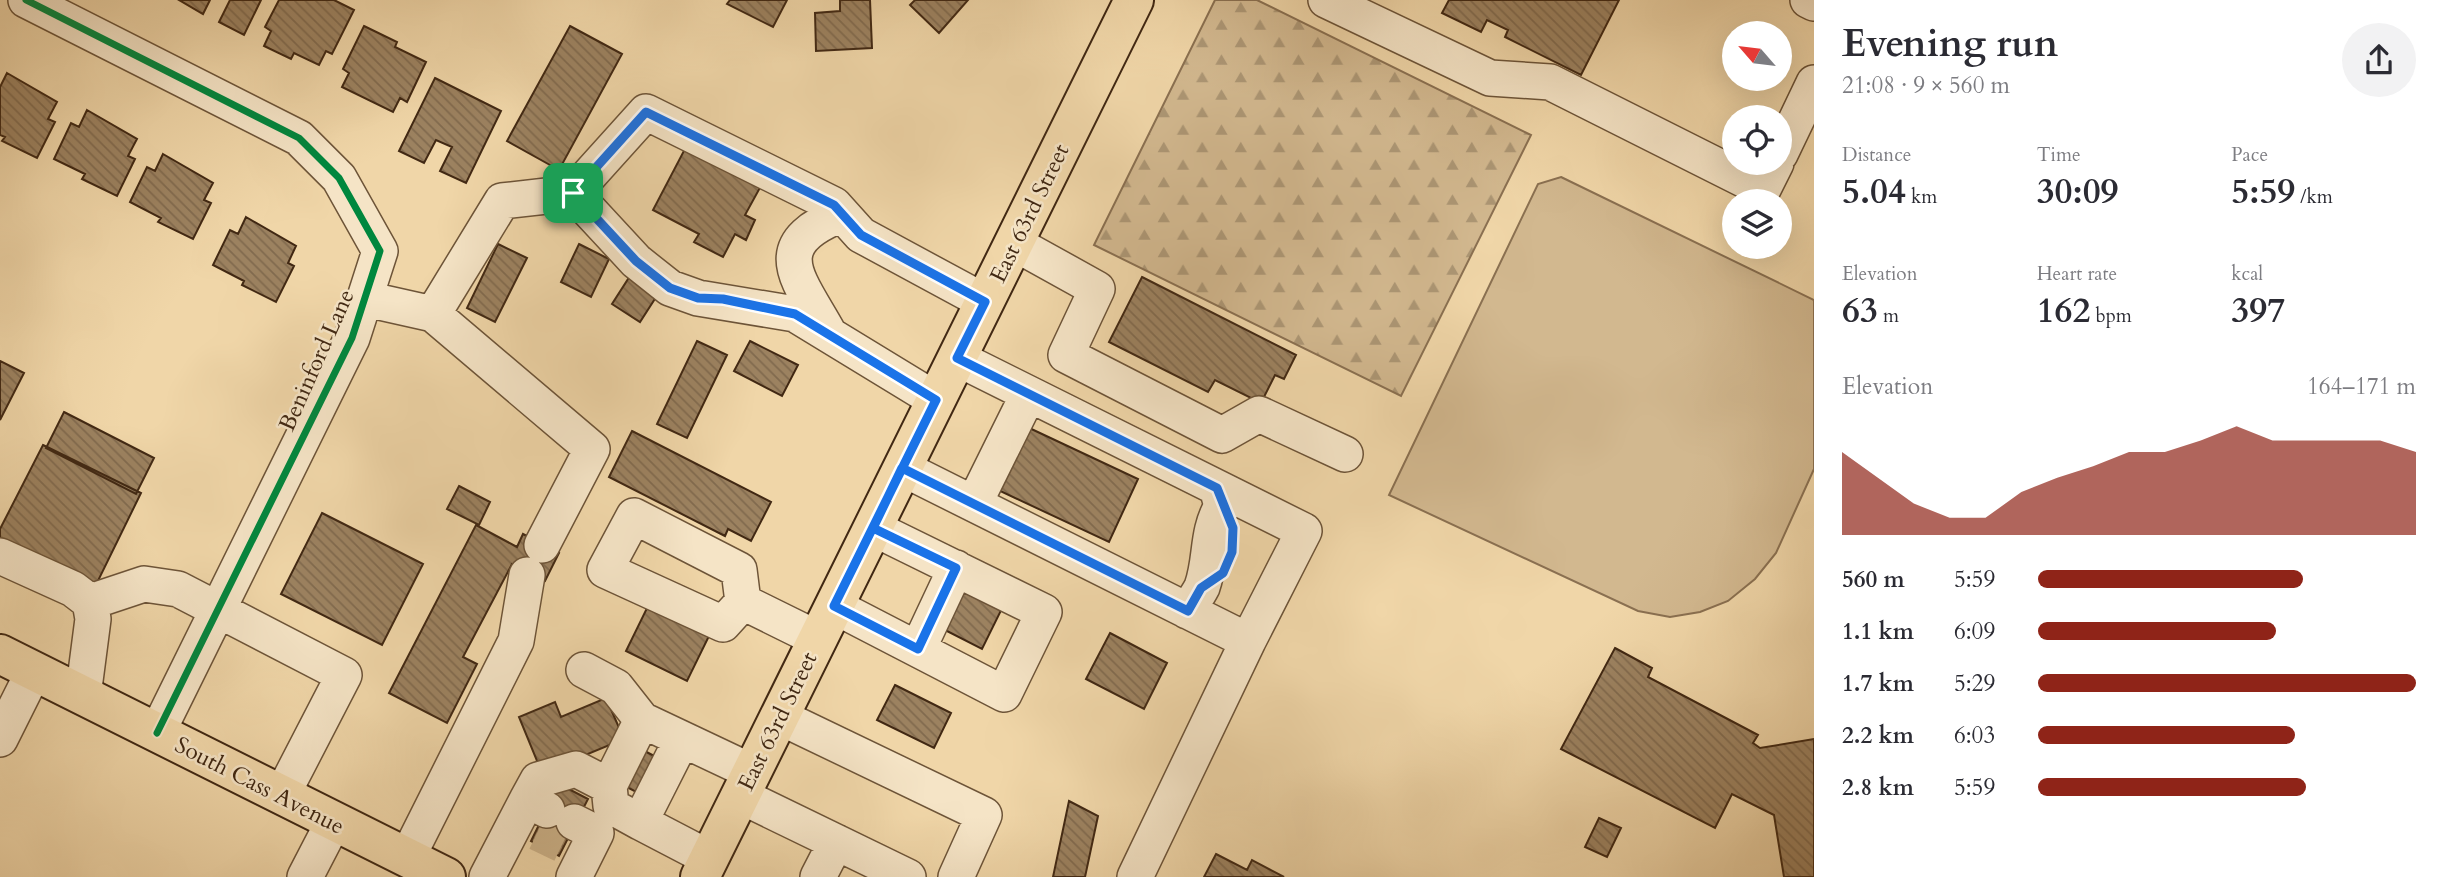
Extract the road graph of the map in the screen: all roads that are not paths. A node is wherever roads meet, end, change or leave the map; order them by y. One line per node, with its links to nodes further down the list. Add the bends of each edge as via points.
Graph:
1 (26, 0): 14 (street, Beninford Lane, via 283,128 313,149 339,178 380,251)
2 (1134, 0): 13 (main road, East 63rd Street)
3 (1326, 0): 8 (street, via 1490,78 1550,82)
4 (1808, 0): 5 (street)
5 (1814, 3)
6 (1814, 83): 7 (street)
7 (1792, 129)
8 (1722, 168)
9 (1735, 175): 10 (street, via 1763,189)
10 (1770, 175)
11 (573, 193): 12 (street, via 646,112 834,205); 16 (street, via 502,201); 17 (street, via 636,261 670,288 698,298 795,314)
12 (842, 214): 15 (street, via 861,235); 17 (street, via 819,223 797,243 792,267)
13 (1014, 243): 15 (main road, East 63rd Street); 21 (street, via 1097,289 1066,355 1222,435 1259,414)
14 (366, 299): 16 (street); 31 (street, Beninford Lane, via 352,338)
15 (985, 302): 18 (main road, East 63rd Street)
16 (433, 314): 49 (street, via 592,449 535,560 516,640)
17 (828, 332): 20 (street)
18 (957, 358): 19 (street); 20 (main road, East 63rd Street)
19 (1028, 395): 23 (street); 24 (street)
20 (936, 400): 22 (main road, East 63rd Street)
21 (1345, 454)
22 (902, 468): 24 (street); 25 (main road, East 63rd Street)
23 (1219, 497): 28 (street, via 1208,561); 33 (street, via 1304,531)
24 (974, 504): 28 (street)
25 (873, 528): 27 (street); 32 (main road, East 63rd Street)
26 (0, 556): 29 (street, via 74,589)
27 (956, 568): 34 (street); 34 (street, via 1044,612 1004,694)
28 (1194, 599): 33 (street)
29 (90, 602): 31 (street, via 144,584 178,589); 38 (street, via 93,619)
30 (743, 602): 32 (street)
31 (218, 609): 41 (street, Beninford Lane); 45 (street, via 344,675)
32 (826, 622): 34 (street); 39 (main road, East 63rd Street)
33 (1248, 641): 57 (street)
34 (918, 649)
35 (0, 654): 37 (main road, South Cass Avenue)
36 (584, 670): 40 (street, via 616,687)
37 (34, 671): 38 (main road, South Cass Avenue); 43 (street)
38 (83, 696): 41 (main road, South Cass Avenue)
39 (780, 716): 44 (main road, East 63rd Street); 56 (street, via 984,815)
40 (642, 719): 42 (street); 47 (street)
41 (156, 733): 45 (main road, South Cass Avenue)
42 (682, 738): 44 (street); 47 (street)
43 (0, 739)
44 (746, 784): 48 (street); 50 (main road, East 63rd Street)
45 (282, 795): 46 (main road, South Cass Avenue)
46 (334, 821): 49 (main road, South Cass Avenue); 51 (street)
47 (573, 826): 50 (street); 53 (street)
48 (836, 842): 54 (street); 55 (street)
49 (408, 858): 52 (main road, South Cass Avenue)
50 (705, 868)
51 (305, 877)
52 (446, 877)
53 (487, 877)
54 (818, 877)
55 (908, 877)
56 (956, 877)
57 (1135, 877)

